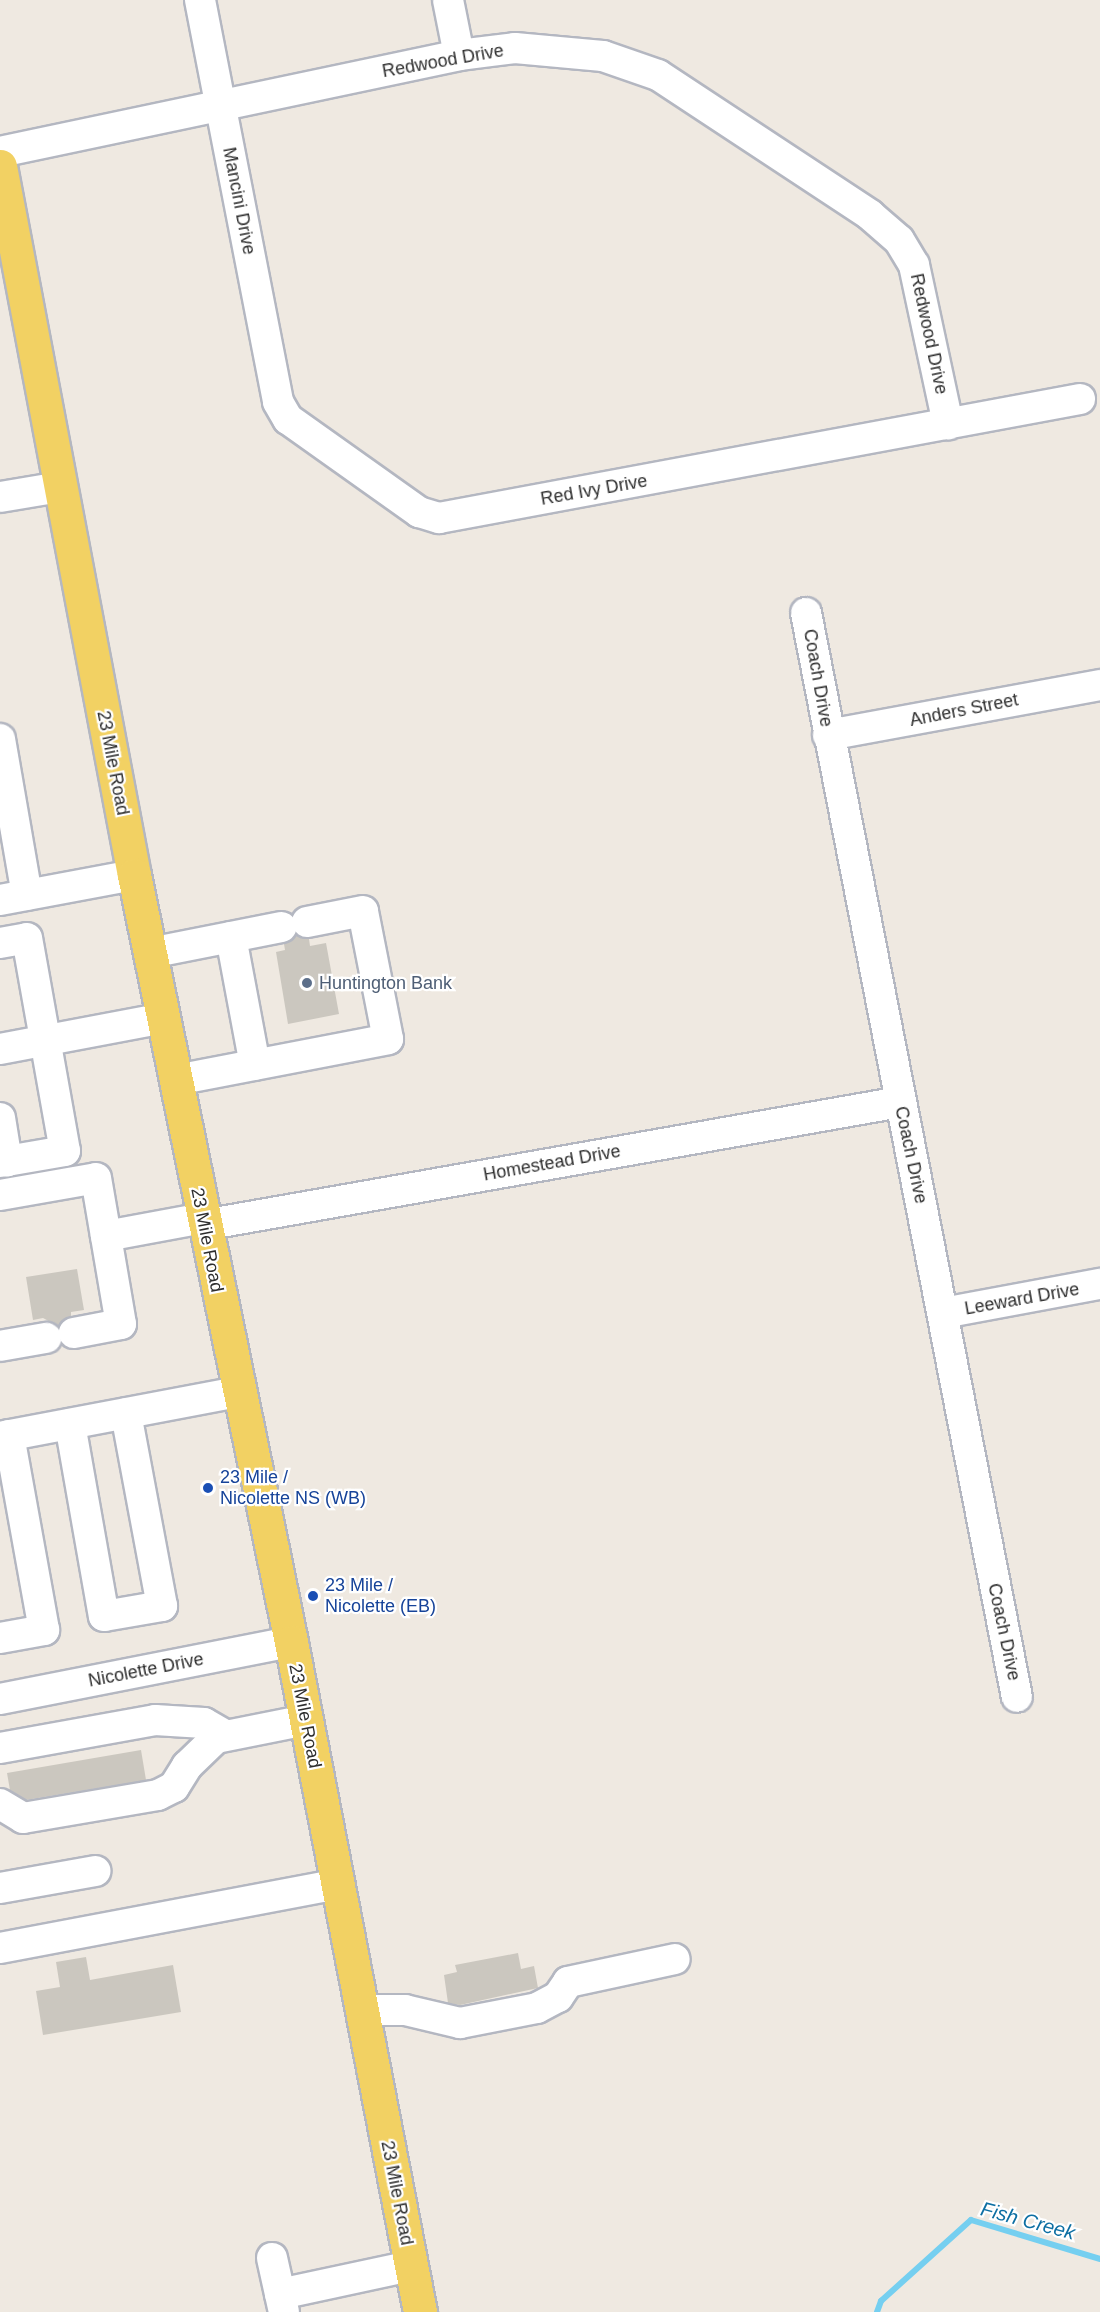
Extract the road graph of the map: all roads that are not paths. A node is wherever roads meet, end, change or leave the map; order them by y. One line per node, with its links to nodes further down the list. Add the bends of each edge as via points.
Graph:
1 (200, 0): 4 (street, Mancini Drive)
2 (448, 0): 3 (street)
3 (459, 55): 4 (street, Redwood Drive); 9 (street, Redwood Drive, via 515,48 561,50 603,56 658,75 870,215 899,240 914,265)
4 (221, 103): 5 (street, Redwood Drive); 8 (street, Mancini Drive)
5 (0, 152)
6 (0, 166): 10 (main road, 23 Mile Road)
7 (1080, 399): 9 (street, Red Ivy Drive)
8 (278, 402): 9 (street, Red Ivy Drive, via 288,419 386,492 439,519)
9 (948, 424)
10 (60, 487): 11 (street); 17 (main road, 23 Mile Road)
11 (0, 497)
12 (806, 613): 14 (street, Coach Drive)
13 (1100, 685): 14 (street, Anders Street)
14 (828, 735): 27 (street, Coach Drive)
15 (0, 739): 16 (street)
16 (4, 779): 18 (street)
17 (134, 875): 18 (street); 21 (main road, 23 Mile Road)
18 (14, 897)
19 (231, 937): 21 (street); 25 (street); 25 (street, via 363,911 388,1039)
20 (0, 943): 23 (street, via 27,938)
21 (150, 953): 22 (main road, 23 Mile Road)
22 (164, 1018): 23 (street); 26 (main road, 23 Mile Road)
23 (45, 1041): 24 (street); 29 (street, via 65,1150)
24 (0, 1049)
25 (255, 1065): 26 (street)
26 (176, 1080): 31 (main road, 23 Mile Road)
27 (900, 1102): 31 (street, Homestead Drive); 34 (street, Coach Drive)
28 (0, 1118): 29 (street)
29 (4, 1162)
30 (0, 1195): 32 (street, via 96,1178)
31 (203, 1222): 32 (street, Homestead Drive); 36 (main road, 23 Mile Road)
32 (106, 1236): 35 (street, via 121,1324)
33 (1100, 1284): 34 (street, Leeward Drive)
34 (943, 1313): 42 (street, Coach Drive)
35 (0, 1346)
36 (239, 1392): 37 (street); 41 (main road, 23 Mile Road)
37 (126, 1413): 38 (street); 38 (street, via 162,1606 104,1616)
38 (70, 1424): 39 (street)
39 (4, 1436): 40 (street, via 44,1630)
40 (0, 1638)
41 (291, 1642): 43 (street, Nicolette Drive); 44 (main road, 23 Mile Road)
42 (1017, 1697)
43 (0, 1699)
44 (306, 1720): 45 (street); 49 (main road, 23 Mile Road)
45 (225, 1735): 46 (street, via 204,1723 155,1720); 47 (street, via 208,1744 166,1792 23,1818)
46 (0, 1748)
47 (0, 1804)
48 (95, 1871): 50 (street)
49 (338, 1884): 51 (street); 53 (main road, 23 Mile Road)
50 (0, 1888)
51 (0, 1948)
52 (675, 1959): 53 (street, via 568,1982 558,1997 537,2008 460,2023 405,2010)
53 (362, 2010): 55 (main road, 23 Mile Road)
54 (272, 2258): 56 (street)
55 (411, 2266): 56 (street); 57 (main road, 23 Mile Road)
56 (282, 2303)
57 (420, 2312)

